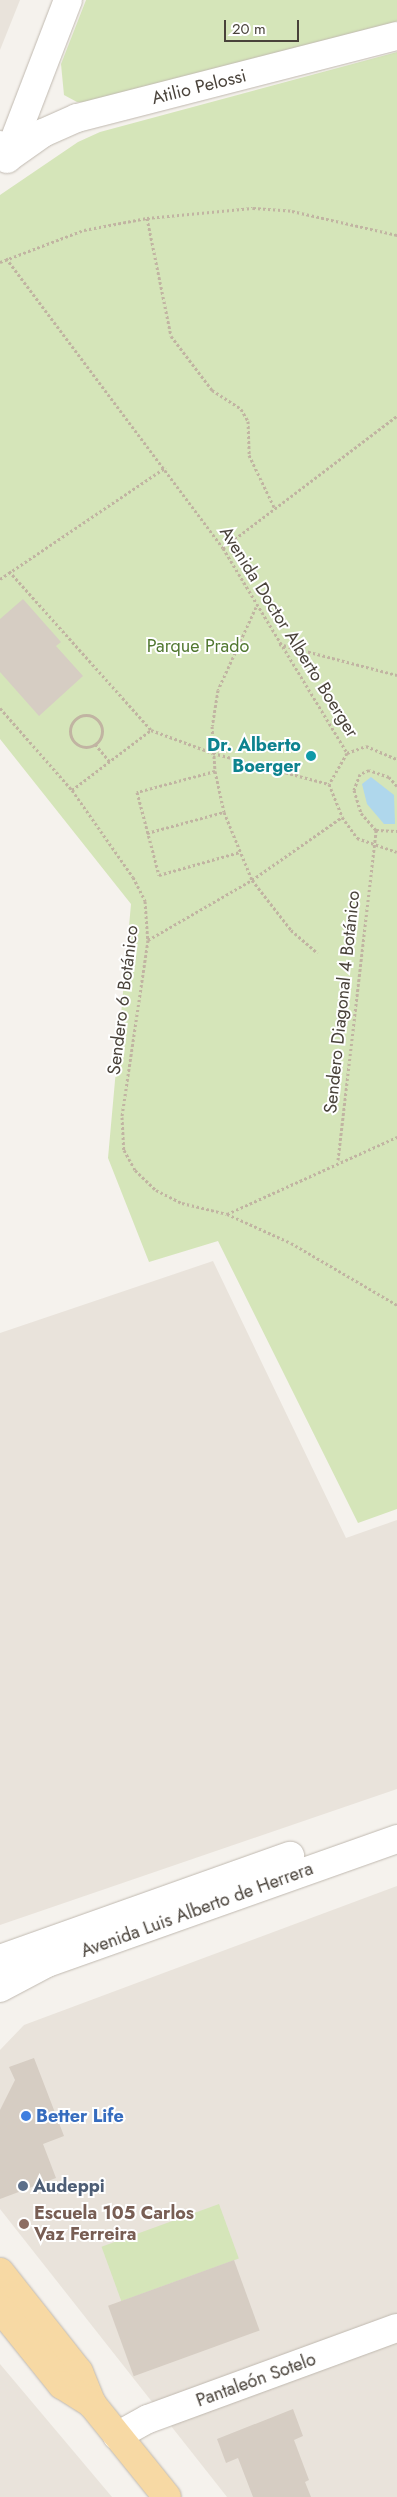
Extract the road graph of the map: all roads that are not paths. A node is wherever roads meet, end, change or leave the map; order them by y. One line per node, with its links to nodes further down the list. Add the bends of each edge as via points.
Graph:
1 (68, 0): 3 (street)
2 (397, 36): 3 (street, Atilio Pelossi, via 77,118)
3 (3, 156)
4 (397, 1818): 6 (street, Avenida Luis Alberto de Herrera)
5 (397, 1838): 7 (street, Avenida Luis Alberto de Herrera, via 47,1963)
6 (0, 1959)
7 (0, 1988)
8 (0, 2272): 11 (main road, via 80,2372)
9 (0, 2308): 11 (main road, via 62,2385)
10 (397, 2328): 12 (street, Pantaleón Sotelo, via 148,2419)
11 (92, 2404): 12 (main road)
12 (117, 2436): 13 (main road)
13 (167, 2497)

